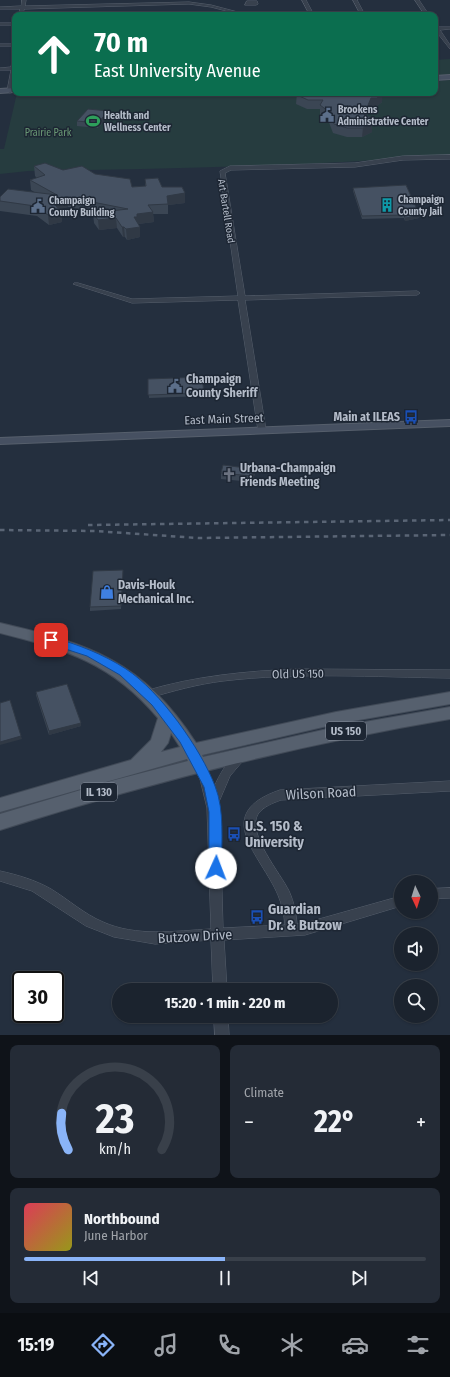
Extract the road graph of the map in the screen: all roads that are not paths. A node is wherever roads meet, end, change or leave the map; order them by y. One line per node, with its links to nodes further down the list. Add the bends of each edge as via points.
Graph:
1 (24, 0): 7 (street)
2 (304, 0): 11 (street)
3 (355, 0): 12 (street)
4 (417, 0): 13 (street)
5 (244, 6): 8 (street)
6 (0, 8): 7 (street)
7 (22, 8): 8 (street, via 189,3); 9 (street)
8 (232, 11): 10 (street)
9 (21, 12)
10 (236, 12)
11 (310, 12)
12 (362, 12)
13 (424, 12)
14 (0, 24): 15 (street)
15 (12, 24)
16 (438, 28): 17 (street)
17 (450, 28)
18 (438, 32): 21 (street)
19 (0, 45): 20 (street)
20 (12, 45)
21 (450, 48)
22 (12, 68): 23 (street)
23 (0, 69)
24 (450, 78): 25 (main road)
25 (438, 79)
26 (0, 90): 27 (main road)
27 (12, 90)
28 (450, 157): 31 (street, Art Bartell Road, via 225,170 221,174)
29 (76, 284): 31 (street, via 132,301)
30 (417, 293): 31 (street)
31 (240, 298): 33 (street, Art Bartell Road)
32 (450, 422): 33 (main road, East Main Street)
33 (262, 430): 34 (main road, East Main Street)
34 (0, 441)
35 (0, 628): 37 (main road, via 51,640 90,653 123,672)
36 (450, 674): 37 (street, Old US 150, via 274,674 198,681)
37 (149, 694): 40 (main road)
38 (450, 698): 42 (main road, US 150, via 312,722)
39 (450, 713): 41 (main road, US 150, via 344,732)
40 (167, 716): 42 (main road); 43 (main road, via 159,742)
41 (244, 754): 42 (main road, US 150); 45 (street, via 226,774)
42 (195, 757): 43 (main road); 45 (street, via 210,787); 47 (main road, IL 130)
43 (137, 764): 46 (main road, IL 130)
44 (450, 786): 52 (street, Wilson Road, via 280,795 257,807 250,824 250,834 287,900)
45 (213, 802): 53 (street)
46 (0, 805)
47 (0, 822)
48 (0, 876): 53 (street, Butzow Drive, via 41,890 90,922 109,930 155,938)
49 (450, 893): 50 (street)
50 (438, 894)
51 (394, 903): 52 (street, Butzow Drive, via 326,924)
52 (292, 930): 53 (street, Butzow Drive)
53 (218, 935): 54 (street)
54 (220, 983)
55 (221, 1023): 56 (street)
56 (222, 1035)

